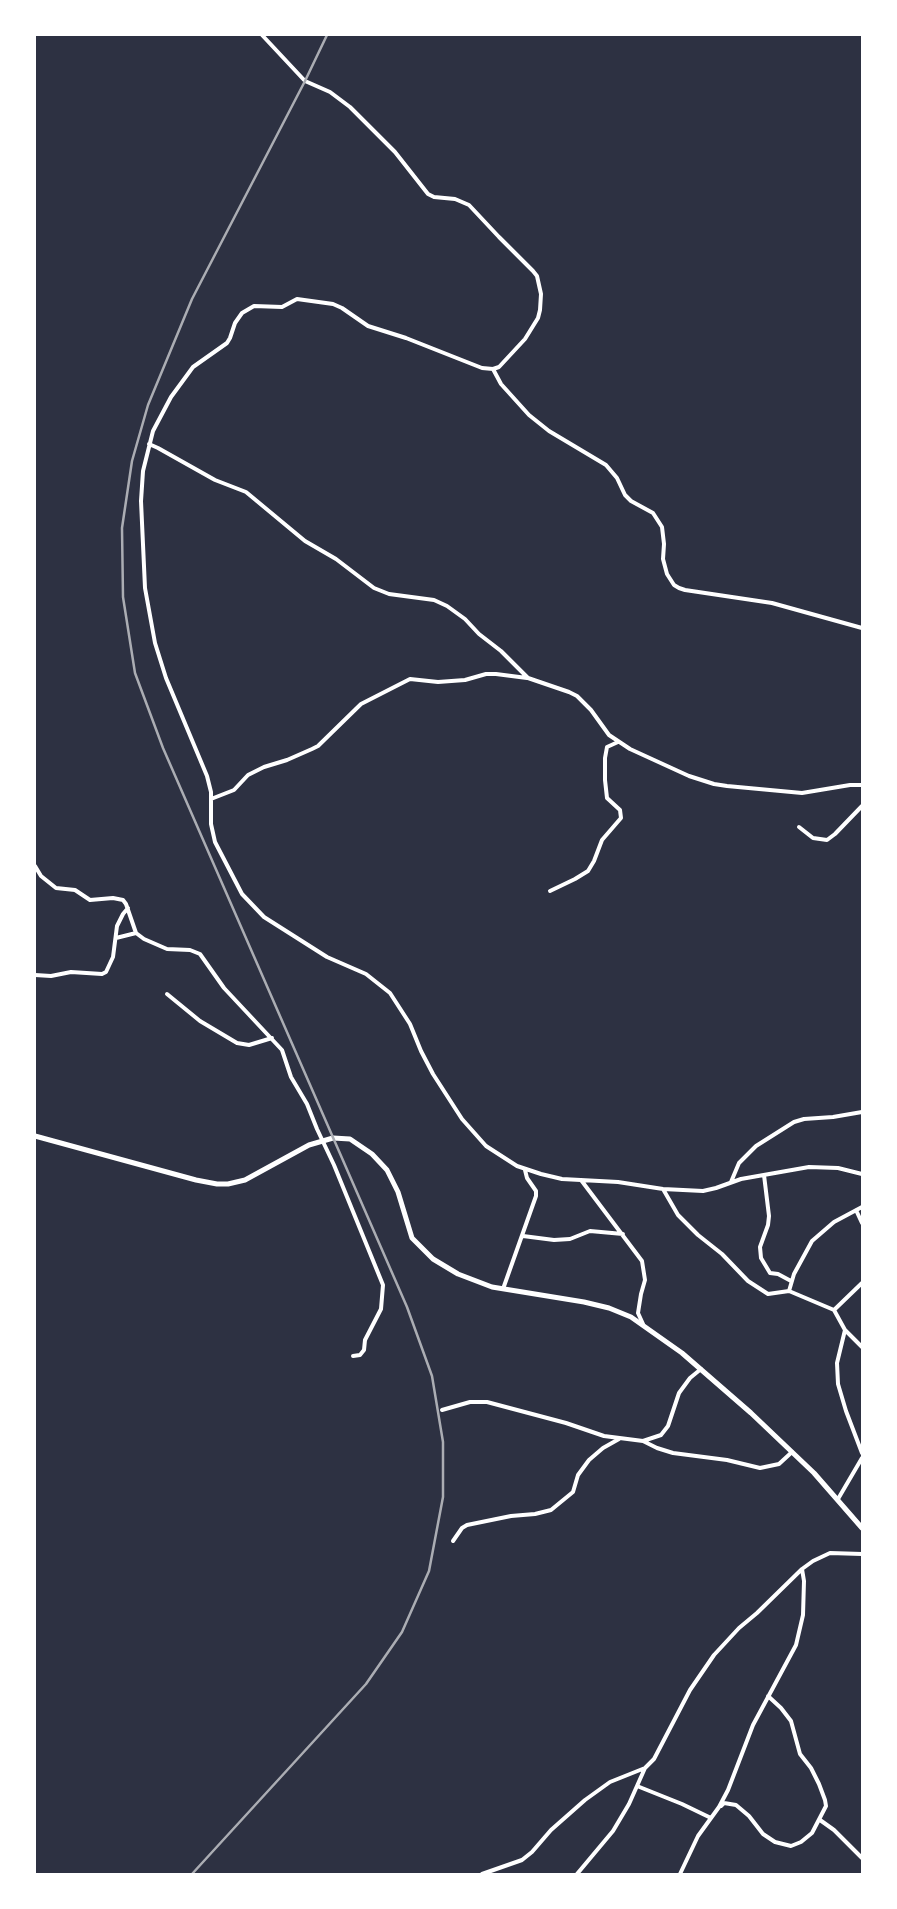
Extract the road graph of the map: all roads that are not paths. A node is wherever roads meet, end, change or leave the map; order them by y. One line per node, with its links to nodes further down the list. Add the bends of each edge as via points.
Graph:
1 (262, 35): 2 (street, via 305,81 330,92 350,107 398,156 428,194 469,205 537,276 541,294 538,318 525,339 499,367)
2 (493, 369): 3 (street, via 476,366 368,326 333,304 296,299 282,307 254,306 238,317 227,343 185,377 163,411); 4 (street, via 501,384 529,416 606,466 617,478 625,495 653,514 662,527 663,558 674,585 772,603)
3 (149, 444): 5 (street, via 215,480 246,492 304,541 336,558 374,588 389,594 434,600 447,606); 8 (street, via 143,478 142,545 154,643 207,776)
4 (862, 628)
5 (528, 678): 6 (street, via 578,696); 8 (street, via 486,674 438,682 410,679 361,704 318,746 264,767 248,775 234,790)
6 (618, 742): 7 (street, via 689,776 714,784 802,793); 12 (street, via 607,747 605,780 607,798 620,810 621,818 602,840 588,871)
7 (862, 785)
8 (211, 799): 22 (street, via 215,842 247,900 271,921 382,986 407,1018 433,1074 462,1118 486,1146)
9 (862, 806): 10 (street, via 827,840 813,838)
10 (799, 826)
11 (35, 866): 13 (street, via 41,876 56,888 75,890 90,900 120,898)
12 (550, 891)
13 (128, 908): 14 (street); 15 (street, via 120,918)
14 (136, 933): 15 (street); 18 (street, via 161,947 200,954 224,988)
15 (116, 938): 16 (street, via 110,966 102,974)
16 (35, 975)
17 (167, 994): 18 (street, via 200,1021 237,1042 249,1045)
18 (272, 1038): 21 (street, via 284,1054 291,1077)
19 (862, 1112): 26 (street, via 794,1122 756,1146 740,1162)
20 (35, 1136): 21 (street, via 217,1184 245,1180 300,1148)
21 (322, 1140): 35 (street, via 350,1139 372,1154 387,1170 398,1192 412,1238 433,1259 458,1274); 41 (street, via 383,1286 381,1309 365,1340 364,1350)
22 (525, 1170): 25 (street); 32 (street, via 536,1196)
23 (862, 1174): 24 (street, via 809,1166)
24 (764, 1176): 26 (street); 33 (street, via 769,1216 760,1247 761,1258 770,1273)
25 (581, 1180): 27 (street); 31 (street)
26 (731, 1182): 27 (street, via 703,1191)
27 (663, 1189): 36 (street, via 686,1224 748,1280 768,1294)
28 (862, 1207): 29 (street)
29 (856, 1210): 30 (street); 33 (street, via 812,1240)
30 (862, 1223)
31 (623, 1234): 32 (street, via 590,1231 570,1239 554,1240); 38 (street, via 642,1261 645,1274 638,1313)
32 (523, 1236): 35 (street)
33 (791, 1281): 36 (street)
34 (862, 1282): 37 (street)
35 (503, 1289): 38 (street, via 598,1306 625,1314)
36 (789, 1291): 37 (street)
37 (834, 1310): 39 (street)
38 (644, 1326): 42 (street)
39 (845, 1330): 40 (street); 47 (street, via 837,1363 838,1384)
40 (862, 1347)
41 (353, 1356)
42 (701, 1369): 45 (street, via 679,1393 668,1426 661,1435); 46 (street)
43 (442, 1410): 44 (street, via 470,1402 501,1404)
44 (619, 1439): 45 (street); 51 (street, via 590,1460 578,1475 573,1492 551,1510 467,1525)
45 (643, 1441): 46 (street, via 673,1453 760,1468 780,1464)
46 (792, 1452): 49 (street)
47 (862, 1453)
48 (862, 1458): 49 (street)
49 (838, 1499): 50 (street)
50 (862, 1528)
51 (453, 1541)
52 (862, 1554): 53 (street, via 830,1553)
53 (802, 1569): 54 (street, via 799,1636); 55 (street, via 709,1660 654,1759)
54 (768, 1696): 57 (street); 59 (street, via 791,1721 800,1754 819,1784 826,1806)
55 (645, 1768): 56 (street); 61 (street, via 610,1782 585,1800 522,1860)
56 (637, 1786): 58 (street); 62 (street, via 613,1831)
57 (719, 1807): 58 (street); 59 (street, via 724,1803 736,1805 762,1834 791,1846 801,1842)
58 (711, 1818): 63 (street, via 698,1836)
59 (820, 1820): 60 (street)
60 (862, 1858)
61 (482, 1874)
62 (578, 1874)
63 (680, 1874)

